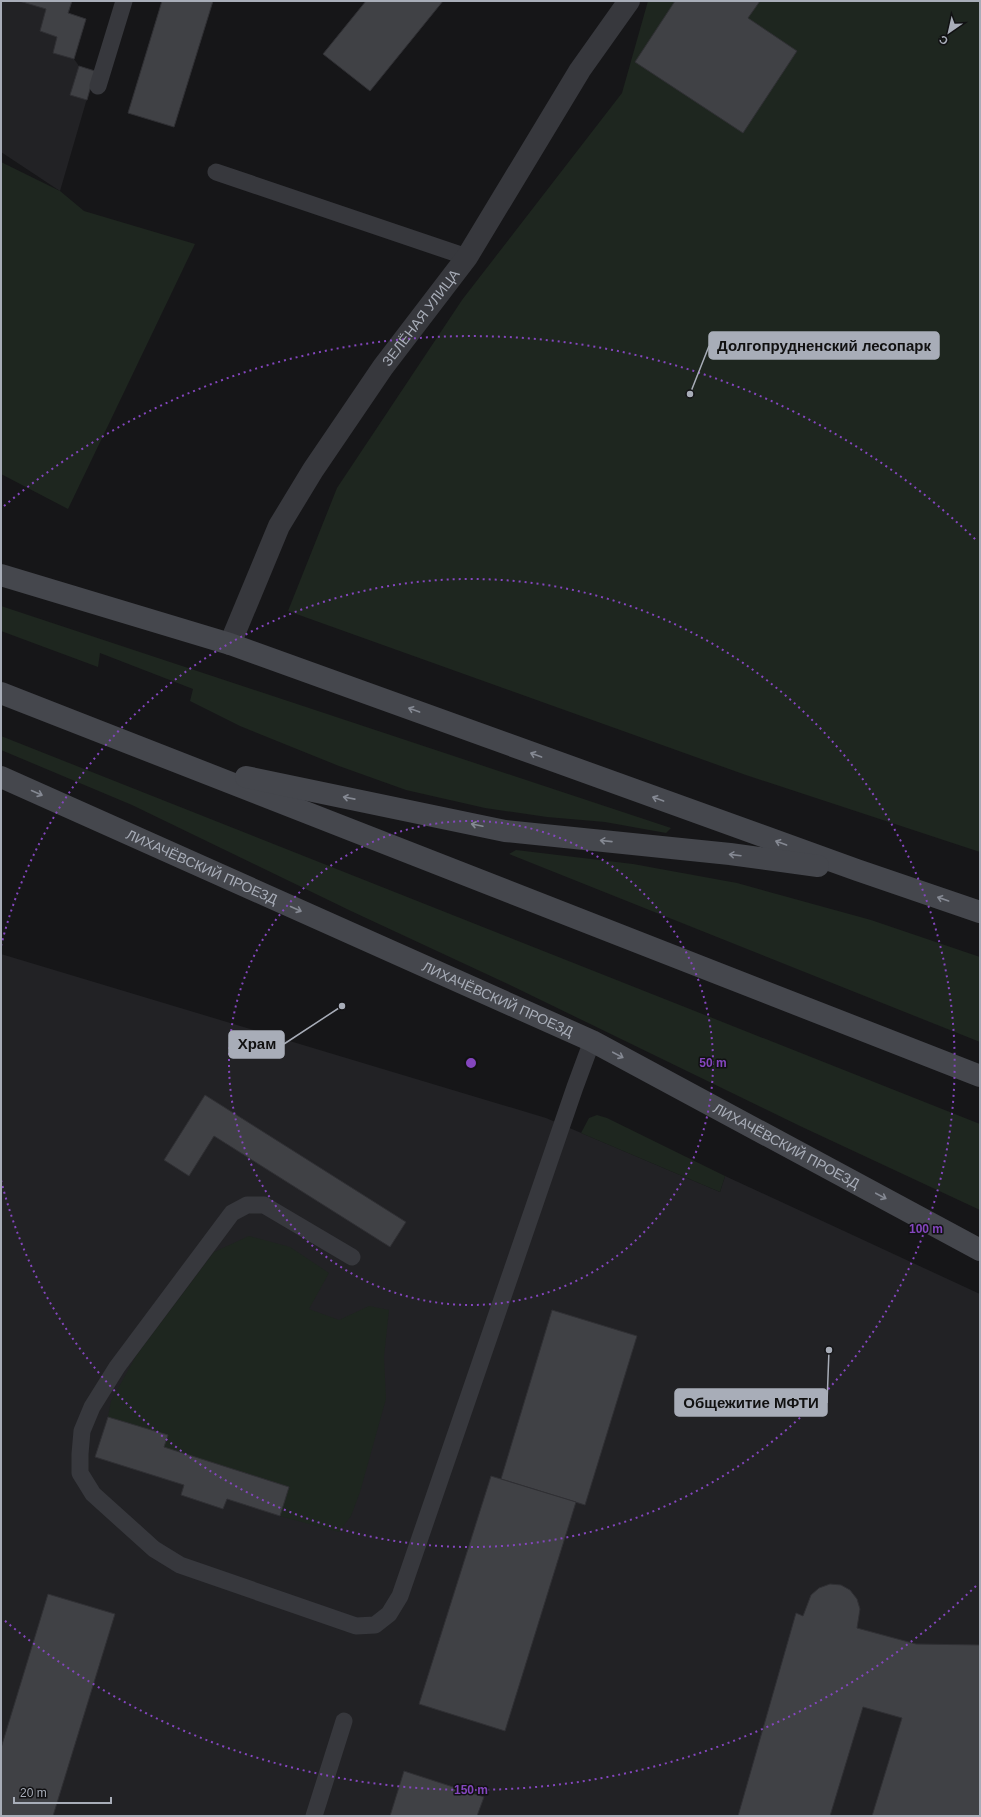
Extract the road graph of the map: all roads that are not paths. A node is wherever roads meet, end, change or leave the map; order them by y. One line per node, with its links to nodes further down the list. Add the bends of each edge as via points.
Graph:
1 (124, 1): 3 (lane)
2 (628, 1): 5 (street, ЗЕЛЁНАЯ УЛИЦА, via 580,70)
3 (98, 86)
4 (216, 172): 5 (lane)
5 (467, 257): 7 (street, ЗЕЛЁНАЯ УЛИЦА, via 382,367 313,470 279,526)
6 (1, 575): 7 (main road)
7 (230, 644): 11 (main road, one-way to 7)
8 (1, 693): 9 (main road)
9 (188, 766): 11 (main road, one-way to 9, via 505,831); 14 (main road)
10 (1, 777): 13 (main road, ЛИХАЧЁВСКИЙ ПРОЕЗД, one-way to 13)
11 (857, 870): 12 (main road, one-way to 11)
12 (980, 912)
13 (592, 1041): 15 (main road, ЛИХАЧЁВСКИЙ ПРОЕЗД, one-way to 15); 18 (lane, via 400,1596 389,1614 375,1625 356,1626 180,1565 154,1550 93,1494 80,1473 82,1431 92,1407 117,1367 232,1213 247,1205 264,1204)
14 (980, 1076)
15 (952, 1234): 16 (main road); 17 (main road, ЛИХАЧЁВСКИЙ ПРОЕЗД)
16 (980, 1242)
17 (980, 1250)
18 (352, 1257)
19 (344, 1721): 20 (lane)
20 (314, 1816)

